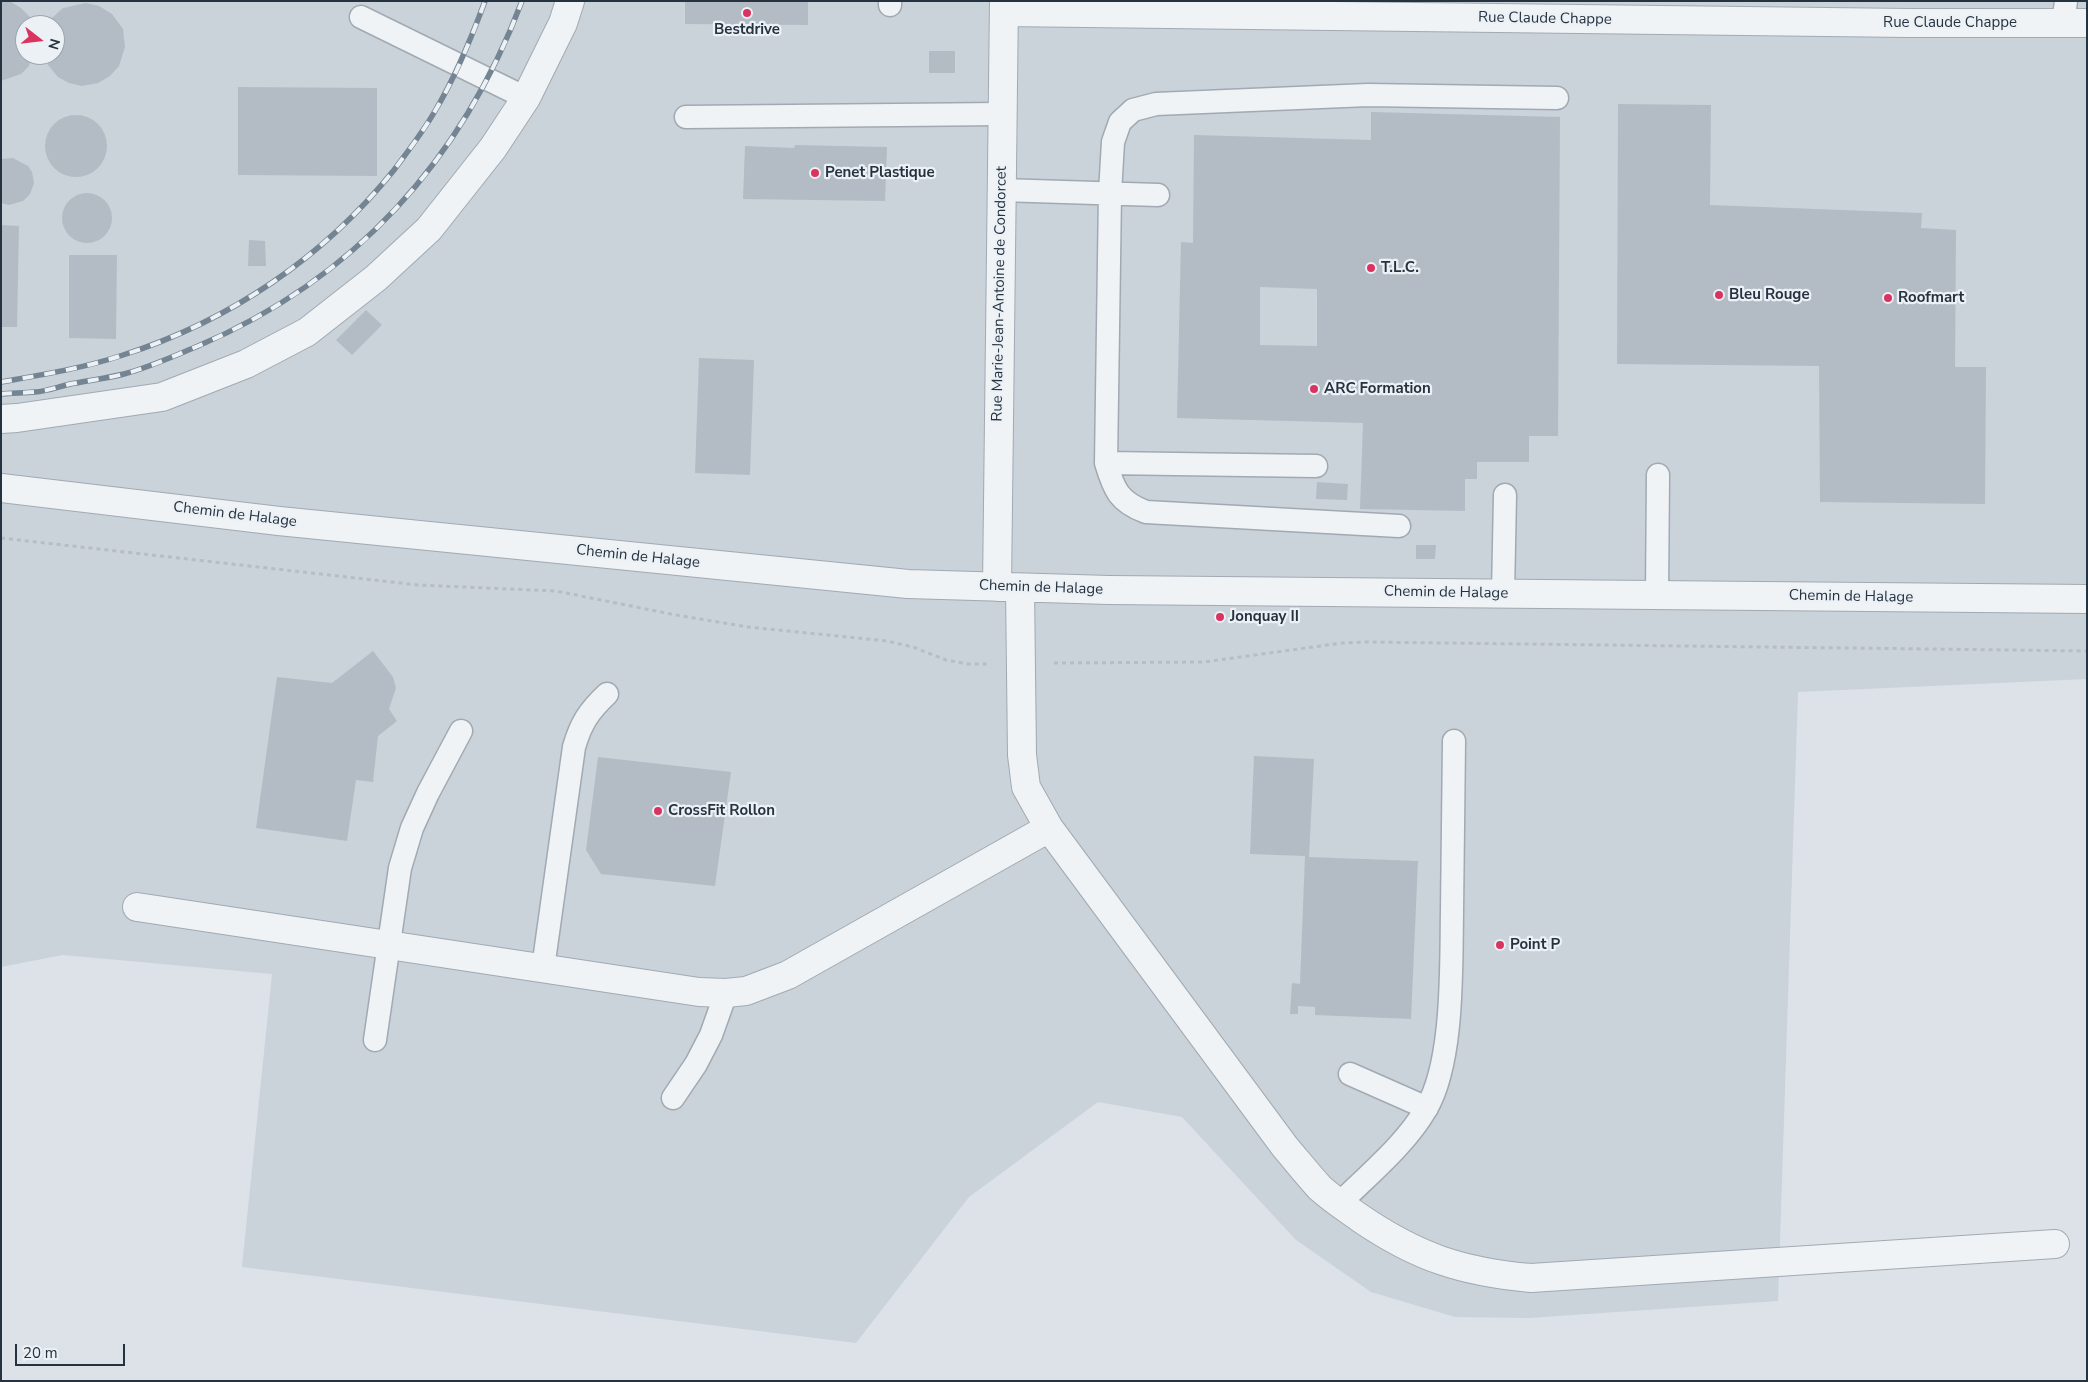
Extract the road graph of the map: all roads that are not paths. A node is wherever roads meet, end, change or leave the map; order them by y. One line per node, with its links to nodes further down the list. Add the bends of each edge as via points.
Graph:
1 (570, 1): 5 (street)
2 (1004, 7): 3 (street, Rue Claude Chappe); 7 (street, Rue Marie-Jean-Antoine de Condorcet)
3 (2072, 16)
4 (362, 17): 5 (lane)
5 (526, 98): 12 (street, via 493,148 429,229 376,278 308,332 246,364 162,397)
6 (1557, 98): 10 (lane, via 1368,95 1156,104 1133,110 1120,122 1113,142)
7 (1002, 114): 8 (lane); 9 (street, Rue Marie-Jean-Antoine de Condorcet)
8 (686, 117)
9 (1001, 190): 10 (lane); 19 (street, Rue Marie-Jean-Antoine de Condorcet)
10 (1110, 193): 11 (lane); 13 (lane)
11 (1158, 194)
12 (1, 419)
13 (1106, 463): 14 (lane); 18 (lane, via 1113,488 1129,506 1146,512)
14 (1316, 466)
15 (1658, 475): 21 (lane)
16 (1, 488): 19 (street, Chemin de Halage, via 279,521 780,572 908,584)
17 (1505, 495): 20 (lane)
18 (1399, 526)
19 (1008, 587): 20 (street, Chemin de Halage); 26 (street, Rue Marie-Jean-Antoine de Condorcet, via 1026,787)
20 (1504, 594): 21 (street, Chemin de Halage)
21 (1657, 595): 22 (street, Chemin de Halage)
22 (2087, 599)
23 (607, 694): 29 (lane, via 591,709 580,726 574,747)
24 (461, 731): 28 (lane, via 412,828 400,868)
25 (1454, 741): 34 (lane, via 1450,990 1444,1050 1438,1080)
26 (1049, 828): 30 (street, via 788,975 746,991); 35 (street, Rue Marie-Jean-Antoine de Condorcet, via 1285,1147)
27 (137, 907): 28 (street)
28 (390, 945): 29 (street); 31 (lane)
29 (543, 968): 30 (street, via 699,992)
30 (726, 993): 33 (lane, via 711,1035)
31 (375, 1040)
32 (1350, 1074): 34 (lane)
33 (673, 1098)
34 (1427, 1108): 35 (lane, via 1405,1137)
35 (1339, 1204): 36 (street, Rue Marie-Jean-Antoine de Condorcet, via 1414,1250 1456,1266 1531,1278)
36 (2055, 1244)

